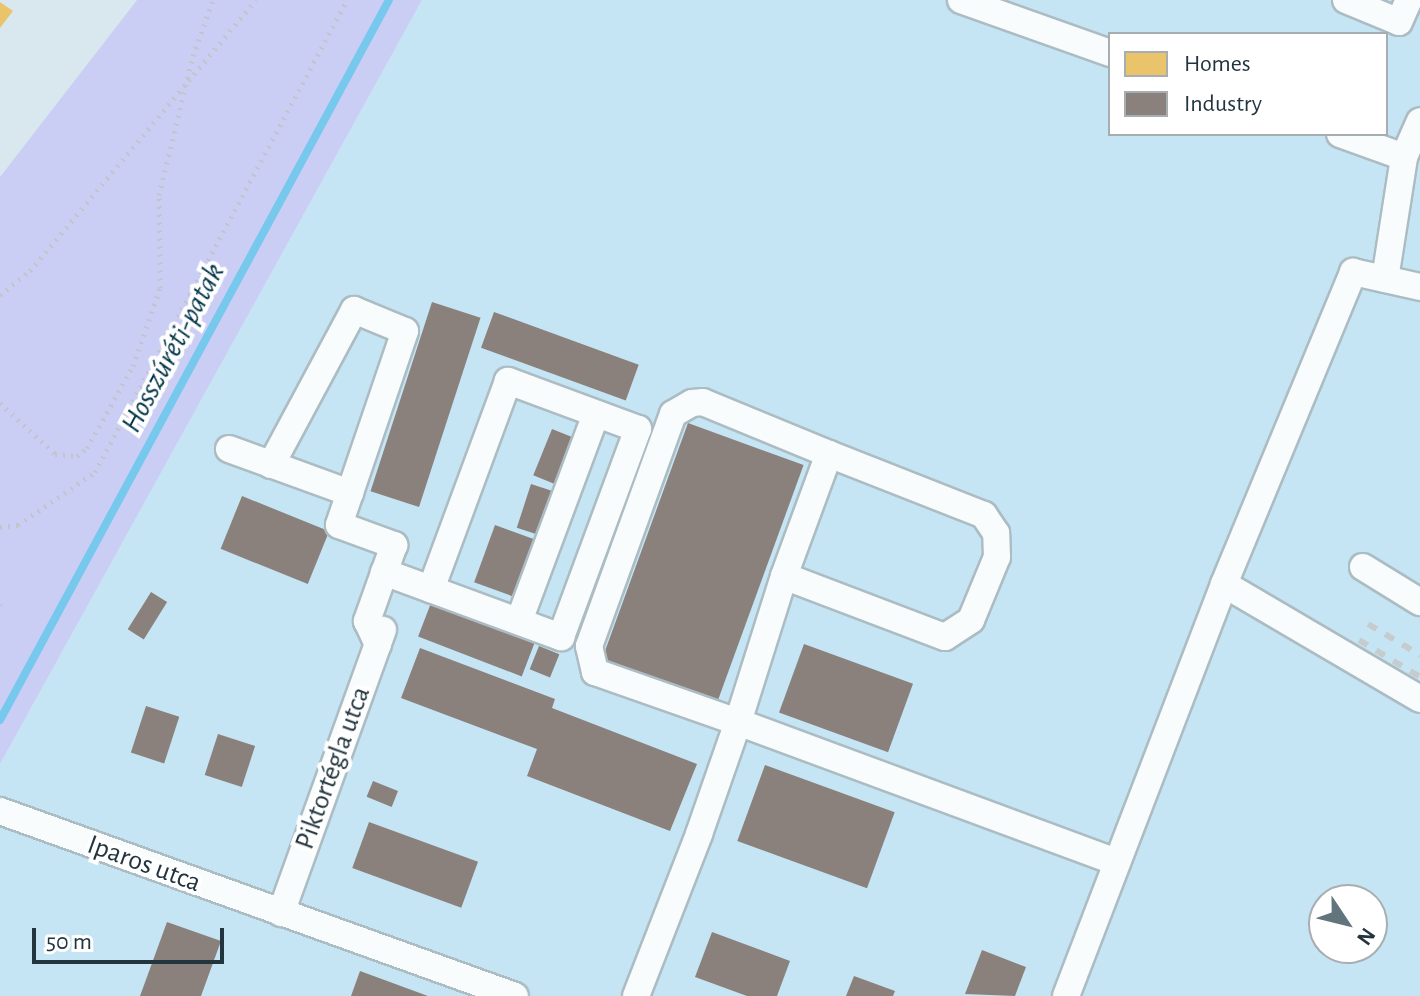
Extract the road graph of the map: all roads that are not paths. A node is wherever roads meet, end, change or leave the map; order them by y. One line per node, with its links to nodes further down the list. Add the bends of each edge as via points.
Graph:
1 (961, 0): 4 (street)
2 (1346, 0): 3 (street, via 1399,22)
3 (1409, 0)
4 (1108, 52)
5 (1420, 121): 7 (street)
6 (1346, 136): 7 (street)
7 (1404, 157): 8 (street)
8 (1385, 279): 9 (street); 18 (street, via 1353,272)
9 (1420, 287)
10 (596, 414): 19 (street, via 508,381); 21 (street); 21 (street, via 638,429 578,593 561,637)
11 (229, 449): 13 (street)
12 (829, 454): 17 (street); 17 (street, via 984,515 996,533 997,557 971,620 945,637); 23 (street, via 703,402 680,406 589,646 595,672)
13 (271, 465): 14 (street); 14 (street, via 354,310 405,331)
14 (350, 493): 16 (street, via 339,525 394,545)
15 (1363, 567): 20 (street)
16 (384, 572): 19 (street); 26 (street, Piktortégla utca, via 367,621 381,634)
17 (784, 576): 23 (street)
18 (1224, 584): 22 (street); 25 (street)
19 (431, 589): 21 (street)
20 (1420, 602)
21 (519, 621)
22 (1420, 699)
23 (738, 722): 25 (street); 28 (street)
24 (0, 811): 26 (street, Iparos utca)
25 (1119, 854): 29 (street)
26 (281, 913): 27 (street, Iparos utca)
27 (515, 996)
28 (636, 996)
29 (1066, 996)

